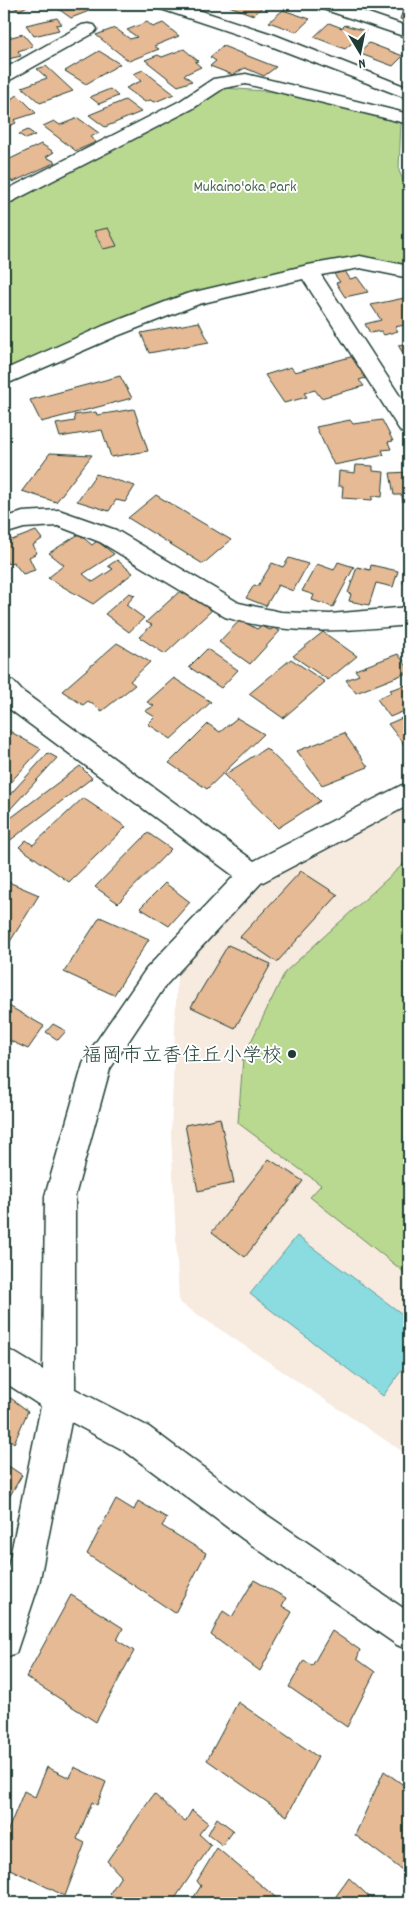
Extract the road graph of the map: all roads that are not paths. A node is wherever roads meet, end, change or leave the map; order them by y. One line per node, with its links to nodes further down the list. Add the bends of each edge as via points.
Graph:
1 (164, 4): 7 (street, via 269,39)
2 (326, 4): 3 (street)
3 (374, 11): 5 (street)
4 (88, 29): 6 (street)
5 (409, 33)
6 (4, 76)
7 (409, 94)
8 (409, 118): 9 (street, via 246,79 218,83 186,104)
9 (4, 198)
10 (308, 271): 11 (street, via 360,262); 12 (street, via 193,298); 13 (street)
11 (409, 272)
12 (4, 378)
13 (409, 428)
14 (4, 526): 15 (street, via 23,520 59,518 108,536 233,611 281,621 330,624)
15 (409, 616)
16 (4, 688): 18 (street, via 13,698)
17 (409, 793): 18 (street)
18 (252, 875): 20 (street, via 156,977 97,1064 60,1196)
19 (4, 1364): 20 (street)
20 (59, 1398): 21 (street, via 137,1440 255,1527); 22 (street, via 22,1584)
21 (409, 1633)
22 (4, 1641)

